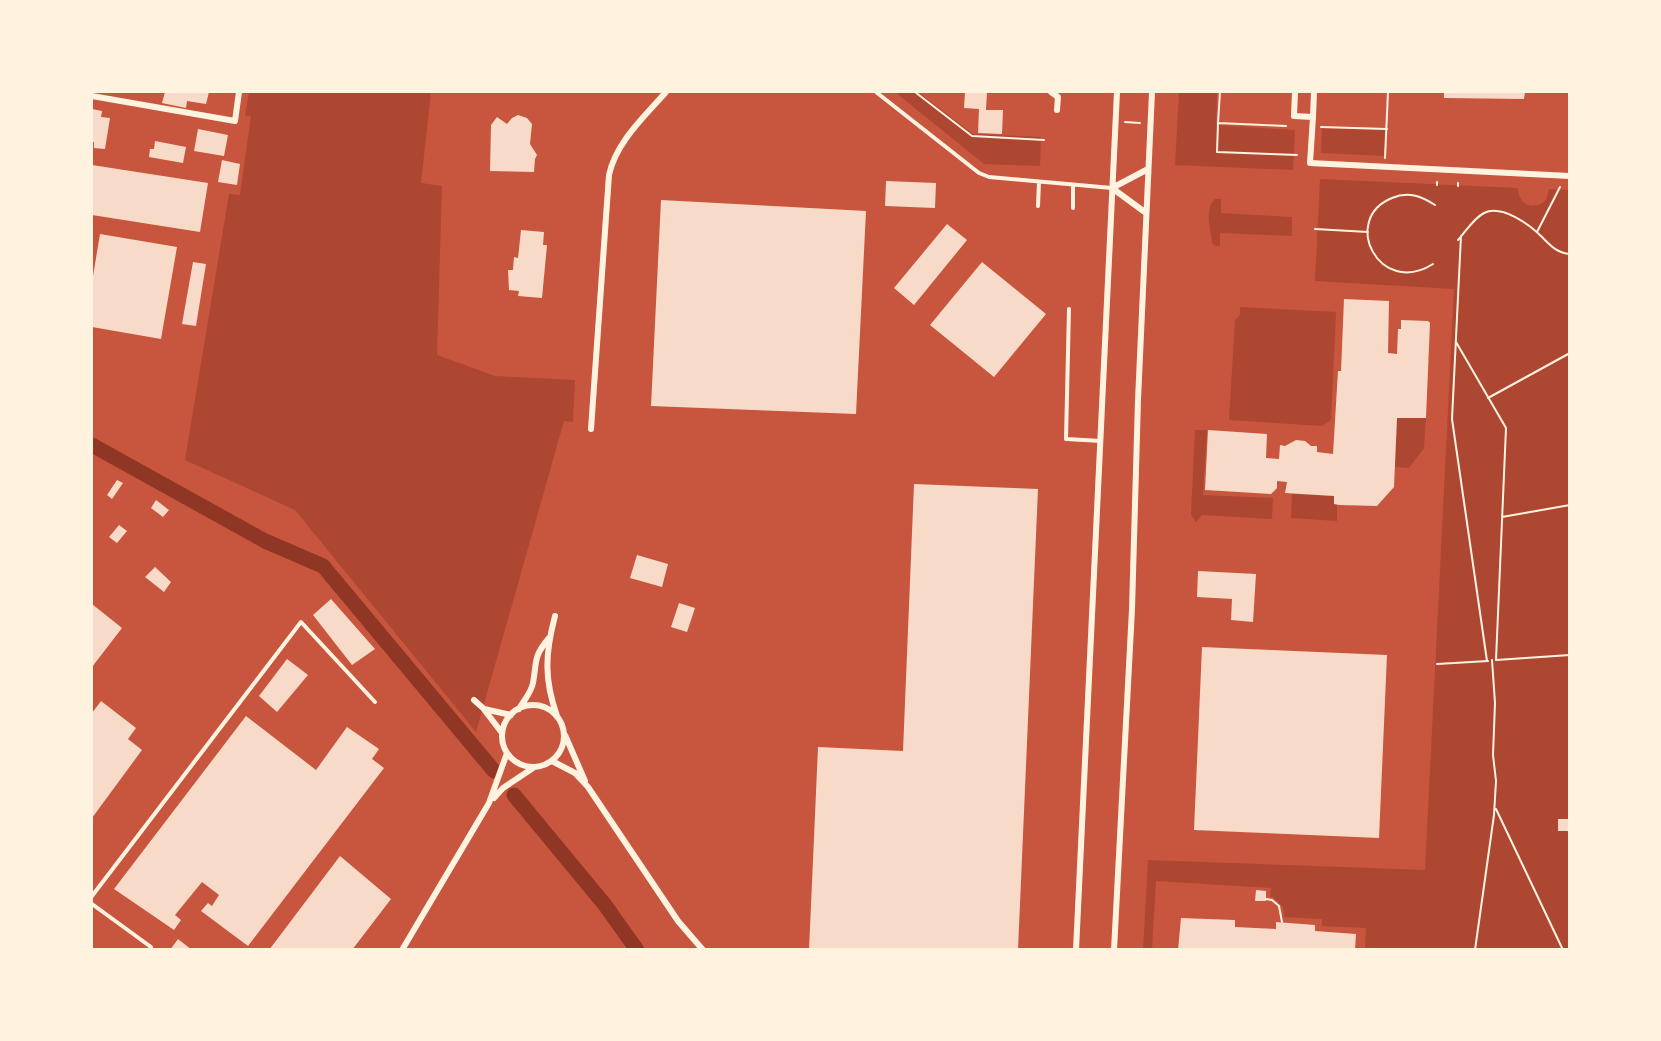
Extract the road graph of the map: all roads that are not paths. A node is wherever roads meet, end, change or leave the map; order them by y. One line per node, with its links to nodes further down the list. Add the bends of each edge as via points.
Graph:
1 (239, 92): 9 (street, via 235,121)
2 (666, 92): 21 (street, via 611,162)
3 (876, 92): 14 (lane, via 979,173)
4 (1051, 92): 10 (street, via 1058,98)
5 (1117, 92): 16 (street)
6 (1152, 92): 12 (street)
7 (1295, 92): 11 (street, via 1294,116)
8 (1314, 92): 11 (street)
9 (92, 96)
10 (1057, 110)
11 (1312, 117): 13 (street, via 1310,163)
12 (1148, 170): 16 (street); 19 (street)
13 (1569, 176)
14 (1039, 182): 15 (lane); 17 (lane)
15 (1073, 184): 16 (lane); 18 (lane)
16 (1112, 188): 19 (street); 22 (street)
17 (1038, 206)
18 (1073, 208)
19 (1146, 213): 44 (street, via 1132,609)
20 (1069, 309): 22 (lane, via 1066,439)
21 (591, 429)
22 (1101, 441): 43 (street)
23 (555, 616): 24 (street)
24 (549, 638): 28 (street, via 539,650 530,692); 30 (street, via 548,691)
25 (474, 700): 27 (street)
26 (375, 702): 38 (lane, via 301,622)
27 (483, 708): 29 (street); 31 (street)
28 (519, 709): 29 (street); 30 (street, via 539,706)
29 (511, 715): 31 (street)
30 (557, 716): 32 (street)
31 (502, 733): 33 (street)
32 (564, 735): 34 (street, via 563,745); 36 (street)
33 (507, 753): 35 (street, via 514,761); 37 (street)
34 (552, 761): 35 (street); 36 (street, via 575,773)
35 (533, 768): 37 (street, via 502,788)
36 (588, 787): 42 (street, via 678,921)
37 (489, 803): 41 (street)
38 (92, 896)
39 (92, 904): 40 (lane, via 151,947)
40 (149, 950)
41 (402, 950)
42 (703, 950)
43 (1076, 950)
44 (1114, 950)

